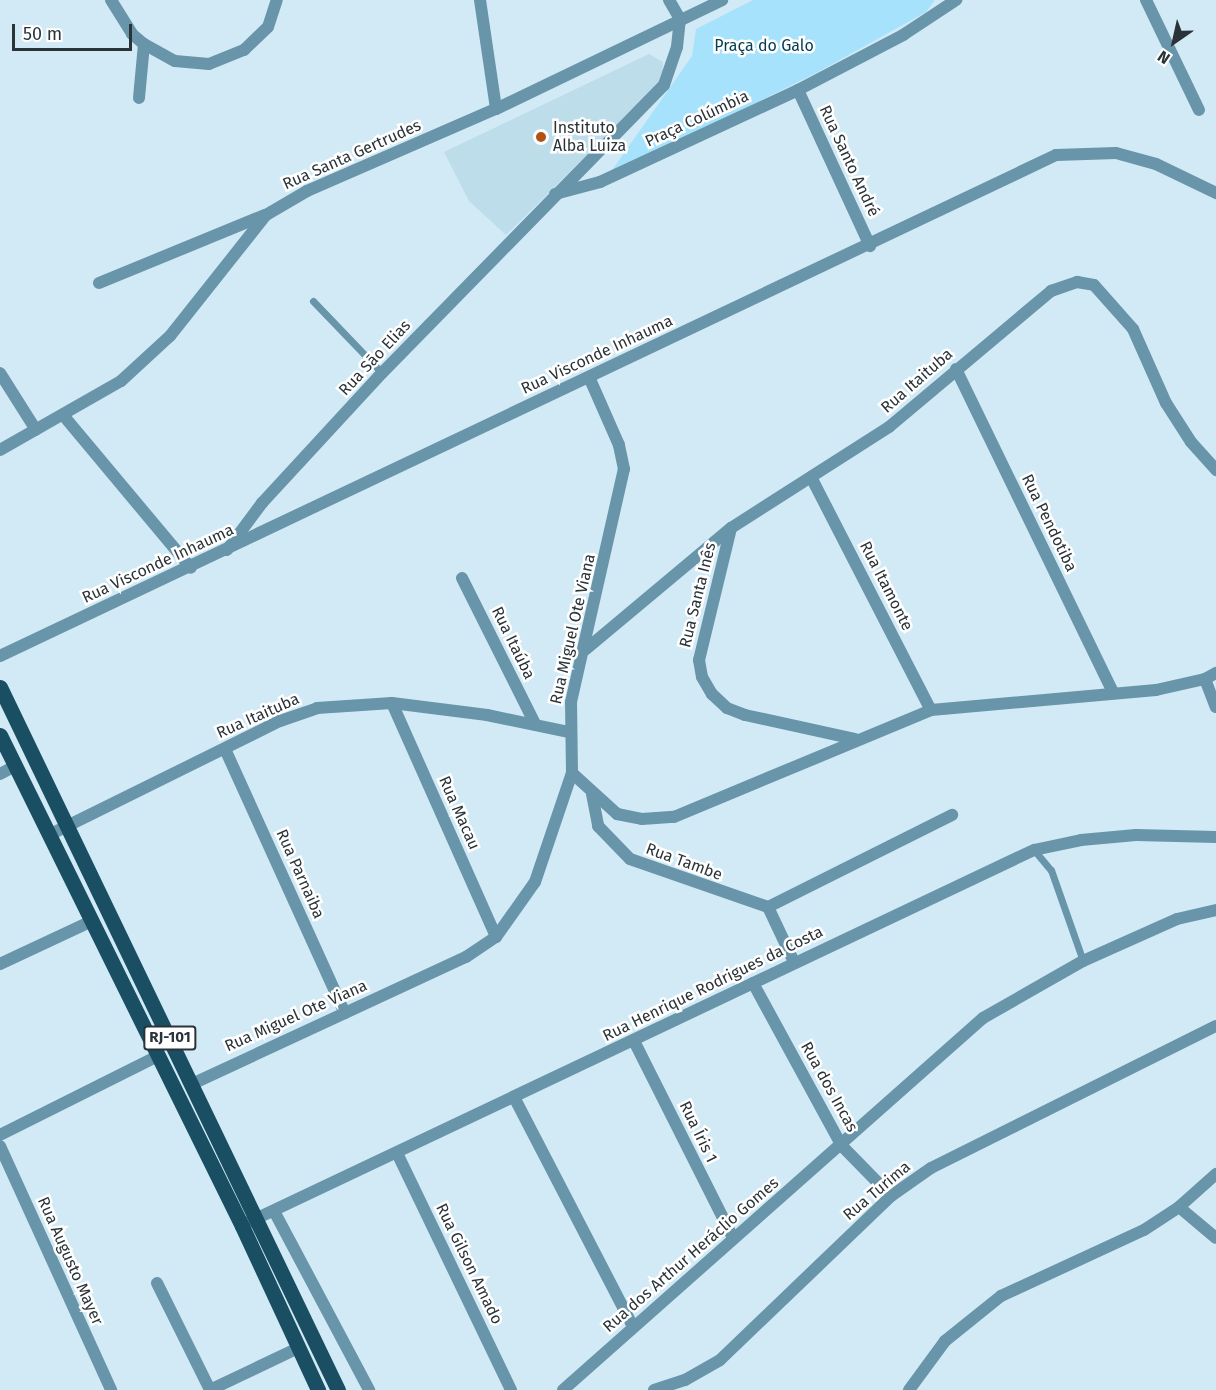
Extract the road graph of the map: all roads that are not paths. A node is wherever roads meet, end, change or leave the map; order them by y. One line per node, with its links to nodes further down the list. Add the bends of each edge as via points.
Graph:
1 (111, 0): 9 (street, via 132,34)
2 (277, 0): 9 (street, via 268,27 244,50 209,64 175,61)
3 (480, 0): 12 (street)
4 (669, 0): 8 (street)
5 (722, 0): 8 (street)
6 (956, 0): 10 (street, Praça Colúmbia, via 903,35)
7 (1146, 0): 13 (street)
8 (680, 19): 12 (street, Rua Santa Gertrudes); 15 (street, Praça Colúmbia, via 677,47 664,85)
9 (144, 44): 11 (street)
10 (798, 90): 15 (street, Praça Colúmbia, via 600,182); 17 (street, Rua Santo André)
11 (139, 98)
12 (496, 109): 16 (street, Rua Santa Gertrudes, via 307,191)
13 (1199, 110)
14 (1216, 193): 17 (street, Rua Visconde Inhauma, via 1156,164 1116,153 1056,156)
15 (555, 194): 22 (street, Rua Sāo Elias)
16 (266, 215): 18 (street); 24 (street, Rua Santa Gertrudes, via 170,336 121,381)
17 (870, 246): 23 (street, Rua Visconde Inhauma)
18 (99, 283)
19 (313, 301): 22 (lane)
20 (956, 369): 27 (street, Rua Itaituba, via 1051,291 1077,282 1094,285 1134,329 1166,403 1191,442); 28 (street, Rua Itaituba, via 889,427); 38 (street, Rua Pendotiba)
21 (0, 373): 25 (street)
22 (382, 373): 30 (street, Rua Sāo Elias, via 262,503)
23 (589, 376): 30 (street, Rua Visconde Inhauma); 33 (street, Rua Miguel Ote Viana, via 619,445 624,469)
24 (63, 415): 25 (street, Rua Santa Gertrudes); 31 (street)
25 (36, 430): 26 (street, Rua Santa Gertrudes)
26 (0, 450)
27 (1216, 470)
28 (811, 477): 29 (street, Rua Itaituba); 41 (street, Rua Itamonte)
29 (731, 528): 33 (street, Rua Itaituba); 45 (street, Rua Santa Inês, via 699,660 702,678 727,708)
30 (226, 551): 31 (street, Rua Visconde Inhauma)
31 (191, 568): 34 (street, Rua Visconde Inhauma)
32 (462, 578): 42 (street, Rua Itaúba)
33 (585, 650): 43 (street, Rua Miguel Ote Viana, via 571,702)
34 (0, 656)
35 (1216, 673): 36 (street)
36 (1205, 679): 38 (street, via 1156,690); 40 (street)
37 (0, 687): 52 (main road, RJ-101)
38 (1113, 692): 41 (street)
39 (392, 703): 42 (street, Rua Itaituba); 46 (street, Rua Itaituba, via 317,708 280,721); 59 (street, Rua Macau)
40 (1216, 707)
41 (931, 710): 45 (street)
42 (535, 724): 43 (street, Rua Itaituba)
43 (569, 732): 48 (street, Rua Miguel Ote Viana)
44 (0, 735): 47 (main road, RJ-101)
45 (855, 739): 50 (street, via 674,817 642,819 617,814)
46 (225, 749): 52 (street, Rua Itaituba); 64 (street, Rua Parnaiba)
47 (15, 766): 49 (street); 53 (main road, RJ-101)
48 (572, 773): 50 (street); 59 (street, Rua Miguel Ote Viana, via 535,882)
49 (0, 774)
50 (592, 794): 56 (street, Rua Tambe, via 598,826 630,859)
51 (952, 815): 56 (street)
52 (70, 825): 53 (street, Rua Itaituba); 68 (main road, RJ-101)
53 (49, 835): 58 (main road, RJ-101)
54 (1216, 837): 55 (street, Rua Henrique Rodrigues da Costa, via 1136,835 1081,840)
55 (1034, 850): 60 (lane, via 1051,870); 61 (street, Rua Henrique Rodrigues da Costa)
56 (768, 907): 61 (street)
57 (1216, 910): 60 (street, Rua dos Arthur Heráclio Gomes, via 1177,919)
58 (92, 921): 62 (street); 67 (main road, RJ-101)
59 (496, 937): 64 (street, Rua Miguel Ote Viana, via 466,957)
60 (1083, 961): 72 (street, Rua dos Arthur Heráclio Gomes, via 983,1018)
61 (794, 962): 63 (street, Rua Henrique Rodrigues da Costa)
62 (0, 964)
63 (753, 983): 66 (street, Rua Henrique Rodrigues da Costa); 72 (street, Rua dos Incas)
64 (345, 1013): 68 (street, Rua Miguel Ote Viana)
65 (1216, 1026): 75 (street, Rua Turima, via 931,1168)
66 (634, 1041): 69 (street, Rua Henrique Rodrigues da Costa); 80 (street, Rua Íris 1)
67 (156, 1057): 70 (street); 79 (main road, RJ-101)
68 (192, 1083): 78 (main road, RJ-101)
69 (514, 1097): 73 (street, Rua Henrique Rodrigues da Costa); 83 (street)
70 (0, 1135)
71 (0, 1146): 85 (street, Rua Augusto Mayer)
72 (842, 1146): 75 (street, Rua dos Incas); 80 (street, Rua dos Arthur Heráclio Gomes)
73 (397, 1153): 77 (street, Rua Henrique Rodrigues da Costa); 90 (street, Rua Gilson Amado)
74 (1216, 1174): 76 (street)
75 (891, 1196): 92 (street, Rua Turima, via 720,1360 685,1380)
76 (1179, 1207): 81 (street); 93 (street, via 1144,1230 1001,1296 945,1341)
77 (274, 1211): 78 (street, Rua Henrique Rodrigues da Costa); 89 (street)
78 (256, 1218): 79 (street, Rua Henrique Rodrigues da Costa); 88 (main road, RJ-101)
79 (242, 1226): 84 (main road, RJ-101)
80 (733, 1238): 83 (street, Rua dos Arthur Heráclio Gomes)
81 (1216, 1238)
82 (157, 1282): 86 (street)
83 (633, 1327): 91 (street, Rua dos Arthur Heráclio Gomes)
84 (298, 1348): 86 (street); 87 (main road, RJ-101)
85 (111, 1390)
86 (210, 1390)
87 (318, 1390)
88 (338, 1390)
89 (369, 1390)
90 (511, 1390)
91 (563, 1390)
92 (654, 1390)
93 (909, 1390)

